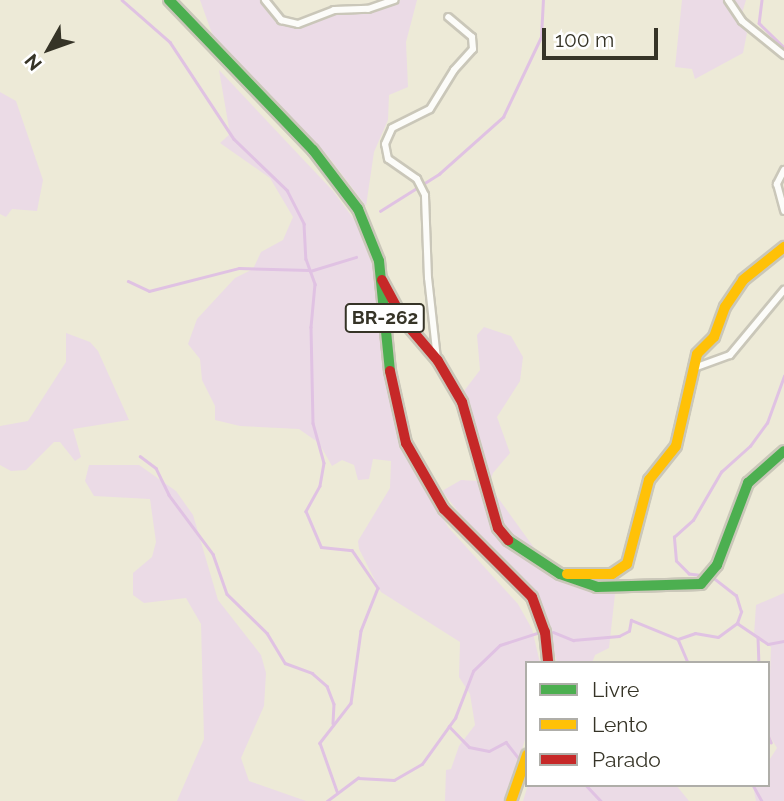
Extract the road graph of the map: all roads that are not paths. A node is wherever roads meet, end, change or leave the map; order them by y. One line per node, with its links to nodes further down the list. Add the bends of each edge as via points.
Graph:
1 (169, 0): 10 (main road, BR-262, via 339,179 373,239)
2 (265, 0): 3 (street, via 281,20 298,24 334,10 384,7)
3 (394, 0)
4 (728, 0): 6 (street, via 742,21)
5 (448, 17): 12 (street, via 472,37 473,49 449,76 430,109 393,128 385,144 388,159 417,179 425,195)
6 (784, 55)
7 (784, 170): 8 (street, via 777,184)
8 (784, 211)
9 (784, 247): 13 (main road, via 749,273 730,297 713,337 697,354)
10 (382, 280): 12 (main road, via 410,328); 16 (main road, BR-262, via 393,399 406,443 444,509 531,597 545,632)
11 (784, 290): 13 (street, via 730,355)
12 (438, 361): 15 (main road, via 462,402 498,528 514,547)
13 (692, 368): 15 (main road, via 676,446 649,480 627,564 601,576)
14 (784, 451): 15 (main road, via 748,483 717,565 701,584 597,587)
15 (560, 574)
16 (548, 661)
17 (525, 761): 18 (main road)
18 (511, 801)

